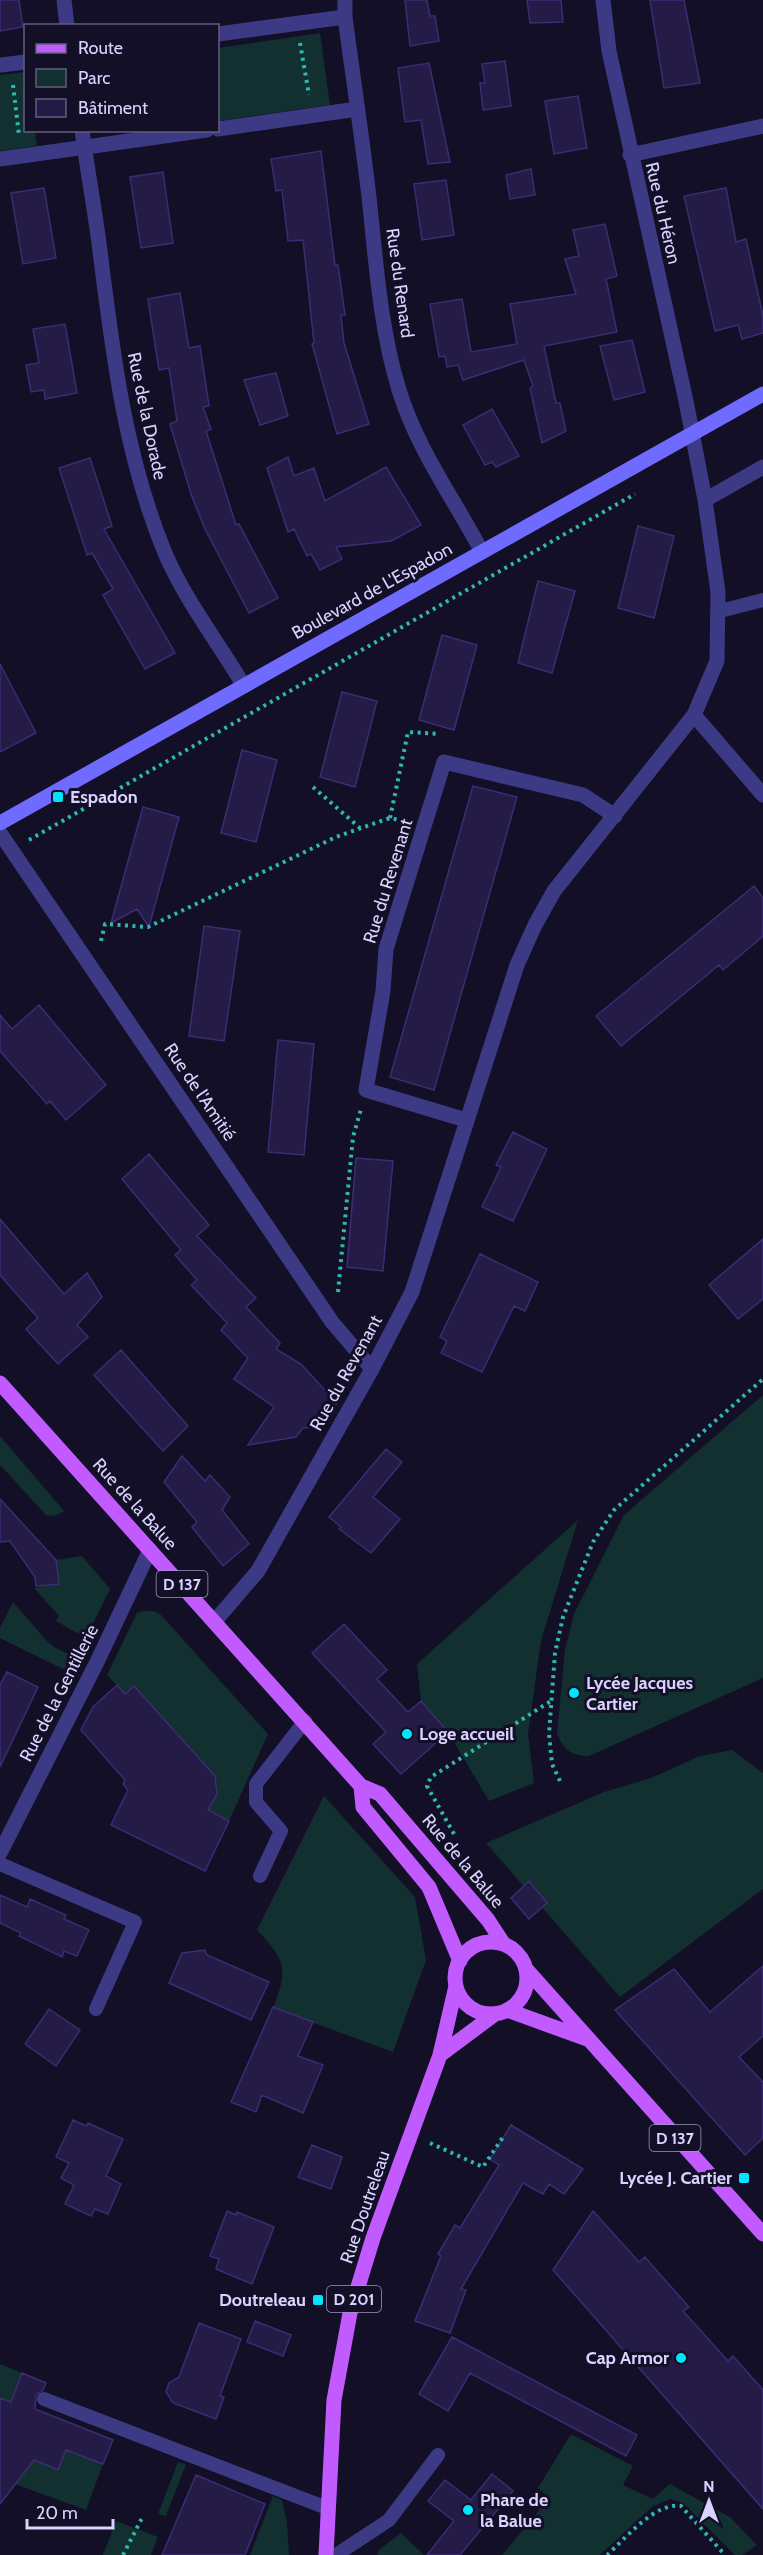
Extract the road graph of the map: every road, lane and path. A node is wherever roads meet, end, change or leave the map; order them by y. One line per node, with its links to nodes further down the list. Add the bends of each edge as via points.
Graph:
1 (64, 0): 6 (street)
2 (345, 0): 4 (street, Rue du Renard)
3 (603, 0): 16 (street, Rue du Héron)
4 (345, 16): 5 (street); 9 (street, Rue du Renard)
5 (297, 23): 7 (street); 10 (path)
6 (67, 24)
7 (219, 34)
8 (12, 64): 17 (path)
9 (357, 109): 10 (street); 24 (street, Rue du Renard, via 383,323 400,391 421,446)
10 (312, 116): 12 (street)
11 (763, 126): 16 (street)
12 (219, 129)
13 (82, 132): 15 (street, Rue de la Dorade)
14 (193, 132): 15 (street)
15 (84, 148): 17 (street); 27 (street, Rue de la Dorade, via 111,340 143,493 166,554)
16 (630, 155): 20 (street, Rue du Héron)
17 (21, 157): 18 (street)
18 (0, 159)
19 (763, 394): 20 (street, Boulevard de L'Espadon)
20 (692, 434): 23 (street, Rue du Revenant); 24 (street, Boulevard de L'Espadon)
21 (763, 467): 23 (street)
22 (639, 490): 38 (path)
23 (705, 500): 26 (street, Rue du Revenant)
24 (482, 552): 27 (street, Boulevard de L'Espadon)
25 (763, 600): 26 (lane)
26 (720, 611): 28 (street, Rue du Revenant, via 717,661)
27 (244, 686): 34 (street, Boulevard de L'Espadon)
28 (694, 715): 31 (street); 32 (street, Rue du Revenant)
29 (440, 734): 33 (path, via 408,732)
30 (313, 787): 36 (path)
31 (763, 795)
32 (615, 816): 35 (street, Rue du Revenant, via 583,795 444,762); 41 (street, Rue du Revenant, via 554,891 535,925 517,965)
33 (390, 818): 35 (path); 36 (path)
34 (0, 823)
35 (426, 826): 40 (street, Rue du Revenant, via 386,950 384,991)
36 (360, 828): 39 (path, via 148,927 105,924)
37 (0, 833): 38 (street, Rue de l'Amitié)
38 (11, 851): 39 (street, Rue de l'Amitié)
39 (95, 971): 42 (street, Rue de l'Amitié)
40 (366, 1090): 41 (street); 42 (path, via 353,1137 341,1274)
41 (466, 1120): 43 (street, Rue du Revenant, via 412,1292)
42 (332, 1322): 43 (street, Rue de l'Amitié)
43 (372, 1369): 47 (street, Rue du Revenant, via 258,1571)
44 (763, 1379): 48 (path, via 614,1510 593,1542 563,1617)
45 (0, 1383): 46 (main road, Rue de la Balue / D 137)
46 (150, 1550): 47 (main road, Rue de la Balue / D 137); 53 (street, Rue de la Gentillerie)
47 (215, 1621): 49 (main road, Rue de la Balue / D 137)
48 (551, 1701): 50 (path, via 552,1764); 52 (path, via 431,1777 427,1786)
49 (305, 1721): 51 (main road, Rue de la Balue / D 137); 55 (lane, via 256,1784 256,1802 281,1831)
50 (560, 1781)
51 (361, 1786): 56 (main road, Rue de la Balue / D 137, via 380,1794 488,1920); 57 (main road, Rue de la Balue / D 137, via 363,1807 429,1887)
52 (454, 1834)
53 (0, 1853)
54 (0, 1864): 60 (lane, via 135,1922)
55 (260, 1876)
56 (503, 1944): 57 (main road, via 478,1944); 58 (main road, via 522,1958)
57 (459, 1961): 59 (main road)
58 (526, 1969): 61 (main road, via 524,1993 517,2003); 62 (main road, D 137)
59 (456, 1986): 61 (main road, via 470,2007 482,2013); 63 (main road, Rue Doutreleau / D 201)
60 (96, 2009)
61 (501, 2012): 62 (main road, D 137); 63 (main road)
62 (590, 2040): 66 (main road, D 137)
63 (440, 2055): 64 (main road, Rue Doutreleau / D 201)
64 (411, 2134): 65 (path, via 483,2167); 69 (main road, Rue Doutreleau / D 201, via 350,2313 334,2400)
65 (503, 2137)
66 (763, 2234)
67 (44, 2399): 69 (lane)
68 (438, 2455): 73 (lane, via 389,2520)
69 (327, 2508): 72 (main road, Rue Doutreleau / D 201)
70 (142, 2518): 71 (path)
71 (123, 2555)
72 (326, 2555)
73 (336, 2555)
74 (607, 2555): 75 (path, via 656,2511 673,2505 681,2506)
75 (724, 2555)

